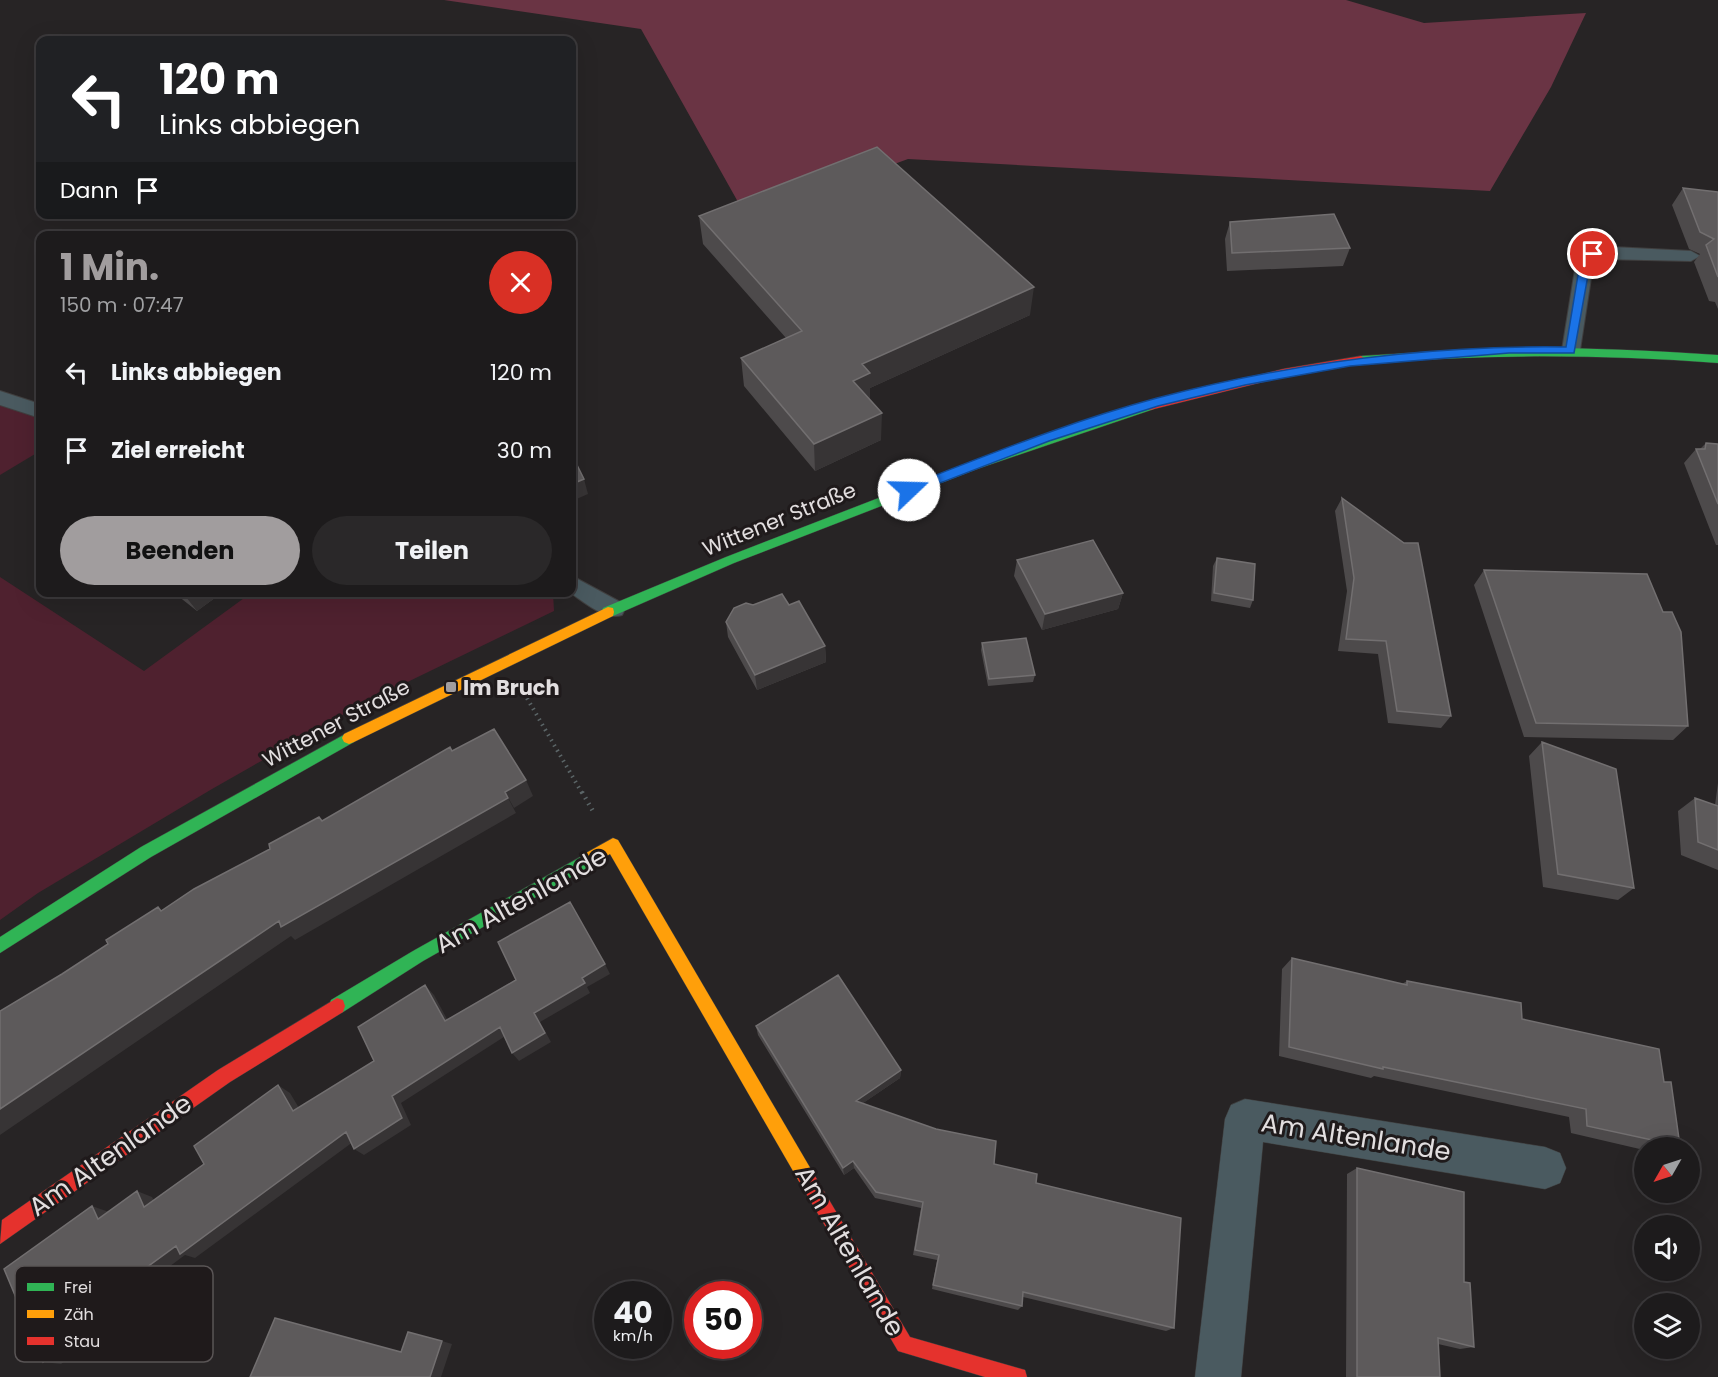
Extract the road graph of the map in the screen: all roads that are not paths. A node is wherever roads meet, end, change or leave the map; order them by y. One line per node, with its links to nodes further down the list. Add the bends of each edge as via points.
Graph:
1 (1691, 256): 2 (lane, via 1593,254 1585,263)
2 (1570, 350): 3 (main road, Wittener Straße); 7 (main road, Wittener Straße, via 1509,350 1350,362 1157,402 1045,438)
3 (1718, 359)
4 (0, 398): 5 (lane)
5 (36, 410)
6 (576, 586): 7 (lane)
7 (614, 609): 8 (main road, Wittener Straße, via 338,744 133,861)
8 (0, 946)
9 (1545, 1168): 12 (street, Am Altenlande, via 1245,1119)
10 (0, 1235): 11 (main road, Am Altenlande, via 224,1076 418,956 613,845 904,1345)
11 (1018, 1377)
12 (1218, 1377)

